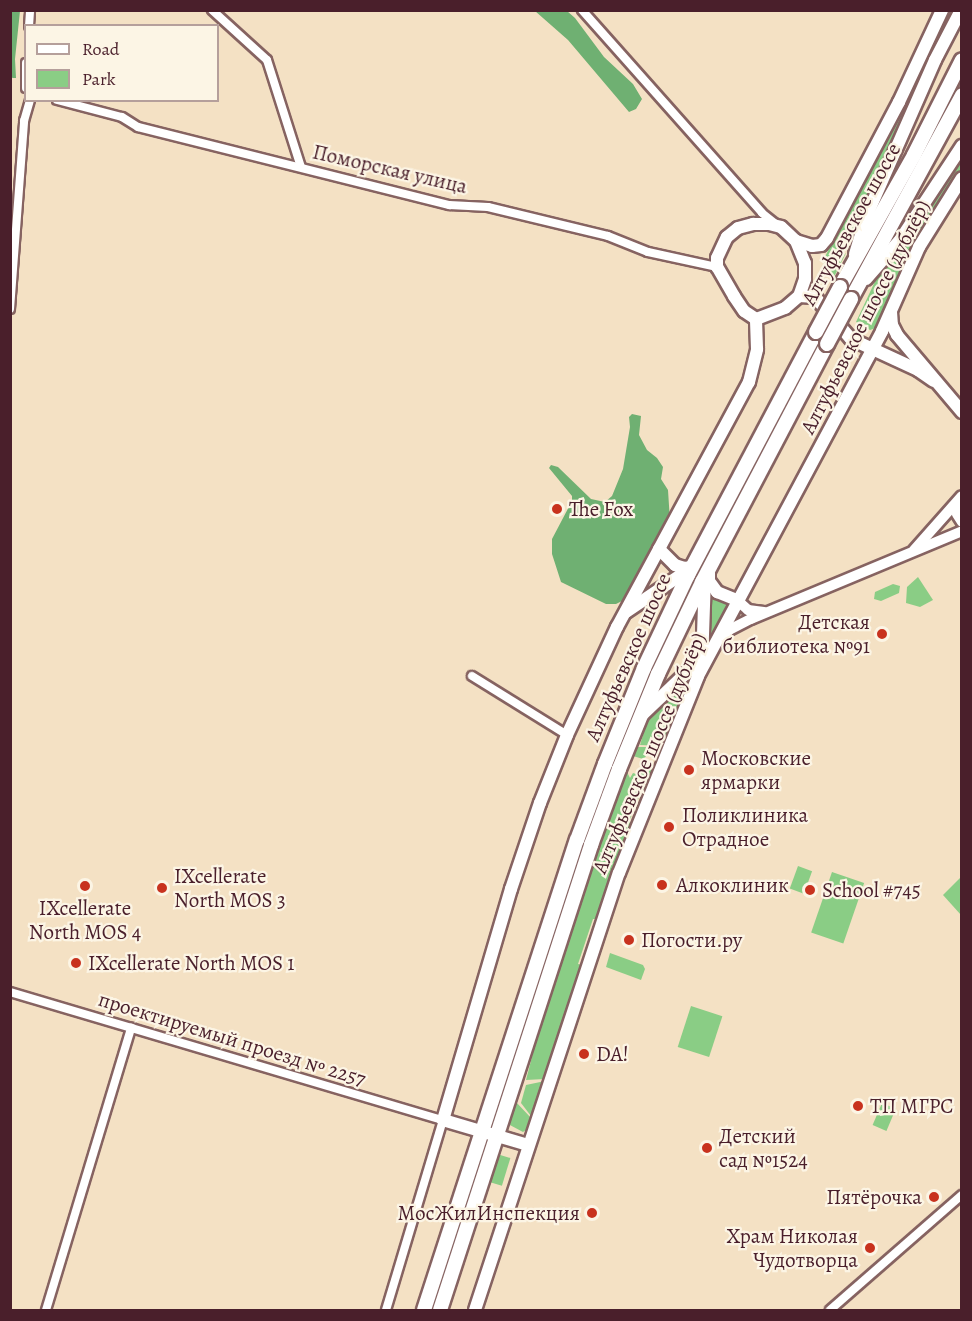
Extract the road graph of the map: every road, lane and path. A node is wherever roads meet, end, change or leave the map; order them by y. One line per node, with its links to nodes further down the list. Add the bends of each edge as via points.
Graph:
1 (212, 10): 15 (street, via 267,60)
2 (582, 10): 17 (street)
3 (942, 10): 5 (main road)
4 (961, 10): 6 (main road)
5 (925, 50): 8 (main road); 13 (main road)
6 (935, 60): 8 (main road); 12 (main road)
7 (962, 60): 20 (main road, Алтуфьевское шоссе)
8 (918, 82): 12 (main road); 13 (main road)
9 (962, 95): 21 (main road, Алтуфьевское шоссе)
10 (29, 102): 24 (street, via 24,121)
11 (65, 102): 15 (street, Поморская улица, via 122,117 138,127)
12 (911, 113): 20 (main road, via 864,221)
13 (892, 114): 18 (main road, via 827,238 821,245 812,246)
14 (962, 146): 21 (main road, via 900,240)
15 (301, 167): 19 (street, Поморская улица, via 449,205 488,207)
16 (962, 177): 23 (main road, Алтуфьевское шоссе (дублёр), via 919,247)
17 (764, 218): 18 (main road); 19 (main road, via 726,237 719,248)
18 (796, 241): 22 (main road, via 805,263)
19 (717, 267): 25 (main road, via 744,310)
20 (843, 282): 36 (main road, Алтуфьевское шоссе, bridge)
21 (854, 294): 37 (main road, Алтуфьевское шоссе, bridge)
22 (799, 296): 25 (main road, via 785,308); 27 (main road, via 815,297)
23 (892, 308): 26 (main road, Алтуфьевское шоссе (дублёр)); 29 (main road, via 894,330)
24 (10, 309)
25 (756, 319): 34 (main road, via 757,349 749,382)
26 (882, 331): 27 (main road); 28 (main road, Алтуфьевское шоссе (дублёр))
27 (851, 339): 28 (main road)
28 (872, 351): 29 (main road); 38 (main road, Алтуфьевское шоссе (дублёр))
29 (934, 381): 30 (main road)
30 (962, 412)
31 (962, 497): 32 (street, via 957,514); 35 (street)
32 (962, 522)
33 (962, 531): 35 (street)
34 (659, 549): 36 (main road, via 675,565); 40 (main road)
35 (911, 554): 39 (street)
36 (692, 567): 40 (main road); 50 (main road, Алтуфьевское шоссе, via 644,668 596,787)
37 (709, 568): 38 (main road, via 714,589); 42 (main road, via 704,592); 45 (main road, Алтуфьевское шоссе)
38 (737, 600): 39 (street, via 751,611); 41 (main road, Алтуфьевское шоссе (дублёр))
39 (768, 611): 41 (street, via 729,630)
40 (624, 614): 46 (main road)
41 (716, 642): 42 (main road); 43 (main road, Алтуфьевское шоссе (дублёр))
42 (704, 657): 43 (main road); 45 (main road)
43 (701, 670): 52 (main road, Алтуфьевское шоссе (дублёр), via 619,873)
44 (472, 676): 46 (street)
45 (640, 717): 51 (main road, Алтуфьевское шоссе, via 597,828)
46 (567, 735): 49 (main road, via 518,866)
47 (10, 992): 48 (street, проектируемый проезд № 2257)
48 (131, 1028): 49 (street, проектируемый проезд № 2257); 54 (street)
49 (443, 1120): 50 (main road); 55 (street)
50 (482, 1130): 51 (main road); 56 (main road, Алтуфьевское шоссе)
51 (497, 1134): 52 (main road); 57 (main road, Алтуфьевское шоссе)
52 (528, 1145): 58 (main road, Алтуфьевское шоссе (дублёр))
53 (962, 1195): 59 (street)
54 (46, 1311)
55 (386, 1311)
56 (424, 1311)
57 (440, 1311)
58 (475, 1311)
59 (830, 1311)

